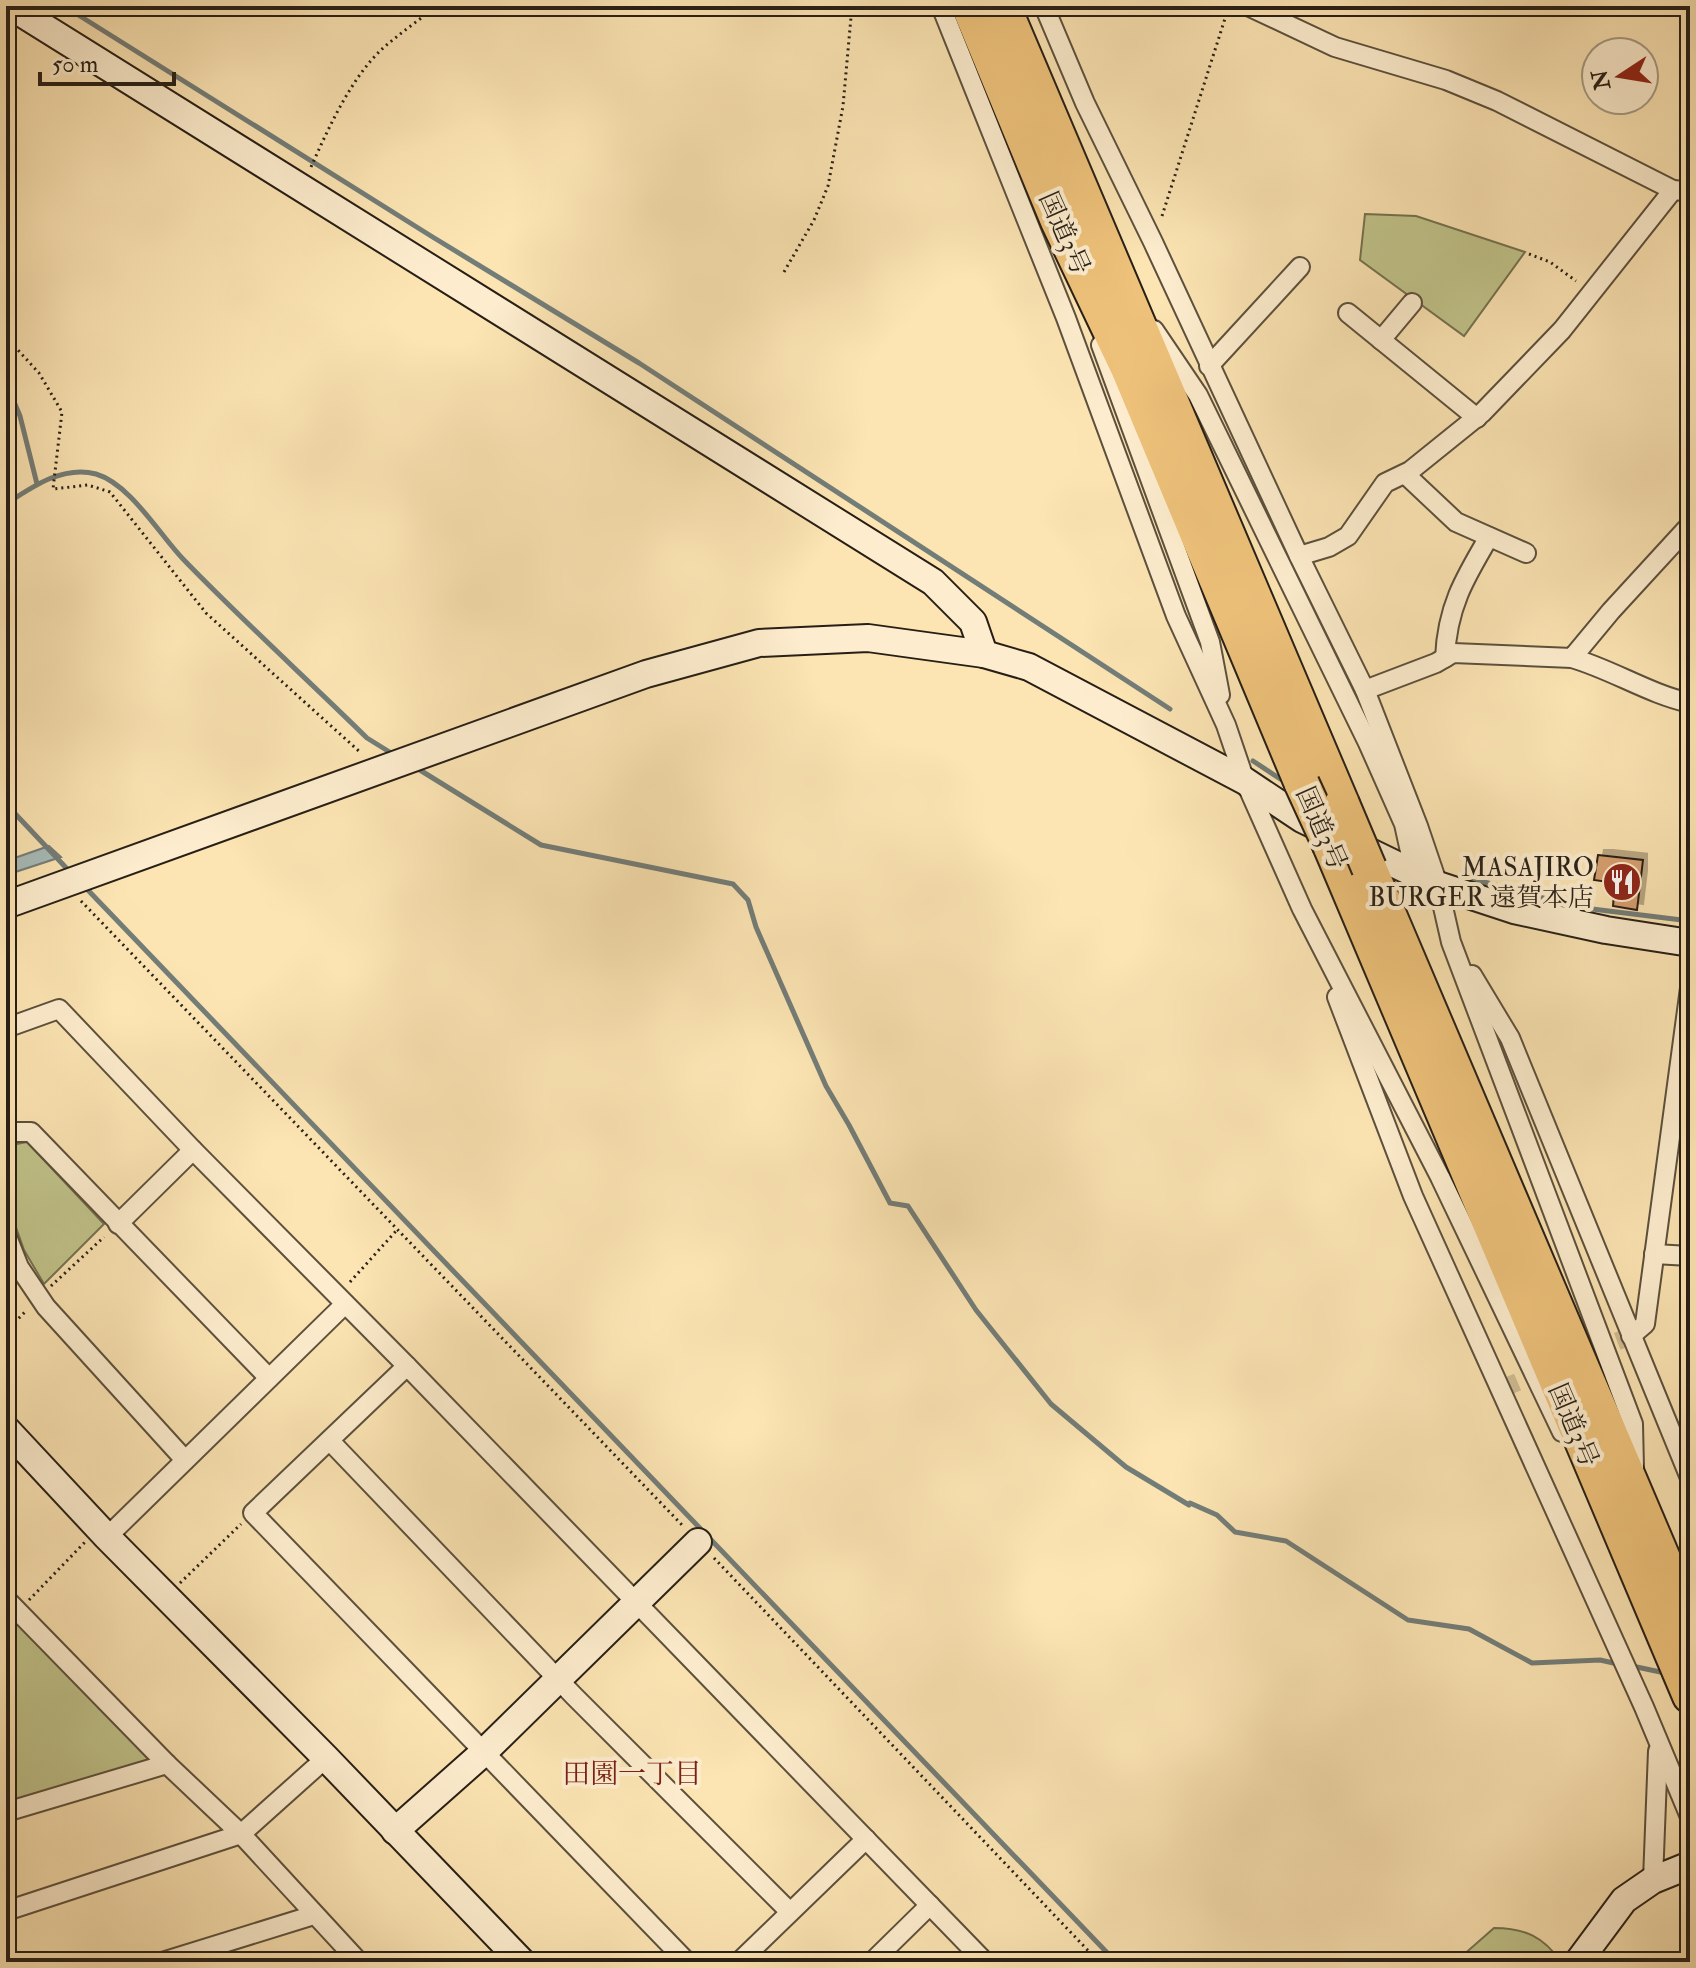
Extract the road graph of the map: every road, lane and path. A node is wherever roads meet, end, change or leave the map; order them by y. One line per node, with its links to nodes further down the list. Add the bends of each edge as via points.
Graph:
1 (10, 6): 10 (street)
2 (437, 6): 10 (path, via 365,69 328,128)
3 (852, 6): 16 (path, via 843,106 828,186)
4 (941, 6): 35 (street, via 1066,318 1176,616)
5 (969, 6): 12 (highway, 国道3号)
6 (1003, 6): 17 (highway, 国道3号)
7 (1044, 6): 13 (street)
8 (1229, 6): 13 (path)
9 (1248, 6): 11 (street, via 1335,47 1497,101)
10 (301, 188): 30 (street, via 933,582 973,622)
11 (1681, 189): 18 (street)
12 (1058, 221): 35 (street, via 1210,642); 67 (highway, 国道3号, bridge, via 1128,368)
13 (1153, 242): 23 (street)
14 (1529, 254): 18 (path, via 1550,262)
15 (1300, 267): 23 (street)
16 (784, 272)
17 (1115, 272): 38 (street, via 1198,395 1368,743); 63 (highway, 国道3号, bridge)
18 (1592, 293): 24 (street)
19 (1412, 303): 22 (street)
20 (1348, 313): 22 (street)
21 (6, 337): 36 (path, via 39,373 62,412 53,489 88,485 110,492 206,613)
22 (1381, 340): 24 (street)
23 (1209, 366): 29 (street)
24 (1477, 418): 25 (street)
25 (1405, 474): 27 (street, via 1456,522); 29 (street, via 1385,483 1348,536)
26 (1690, 525): 32 (street)
27 (1489, 537): 28 (street); 31 (street, via 1458,593 1446,627)
28 (1526, 553)
29 (1299, 556): 33 (street)
30 (984, 654): 36 (street, via 868,638 759,643 646,674); 37 (street, via 1029,667)
31 (1445, 658): 32 (street, via 1453,653); 33 (street)
32 (1572, 658): 34 (street)
33 (1365, 690): 38 (street, via 1418,826)
34 (1690, 703)
35 (1226, 725): 37 (street)
36 (379, 769): 39 (street)
37 (1245, 781): 38 (street, via 1302,819); 41 (street)
38 (1426, 879): 42 (street); 43 (street, via 1514,910)
39 (65, 884): 40 (street); 49 (path)
40 (6, 905)
41 (1302, 909): 67 (street, via 1440,1177 1548,1406); 74 (street, via 1413,1196)
42 (1451, 942): 56 (street, via 1510,1038); 63 (street, via 1633,1424)
43 (1690, 943)
44 (1690, 988): 51 (street)
45 (6, 1028): 47 (street, via 59,1009)
46 (6, 1135): 48 (street, via 31,1132)
47 (193, 1150): 48 (street); 54 (street)
48 (118, 1224): 53 (path); 58 (street)
49 (396, 1231): 54 (path); 66 (path)
50 (6, 1234): 53 (street)
51 (1654, 1254): 52 (street); 56 (street, via 1645,1324)
52 (1690, 1256)
53 (39, 1297): 55 (path); 61 (street)
54 (341, 1301): 57 (street); 58 (street)
55 (6, 1331)
56 (1631, 1336): 62 (street)
57 (407, 1366): 60 (street); 69 (street)
58 (269, 1378): 61 (street)
59 (6, 1429): 65 (street)
60 (330, 1441): 64 (street); 72 (street)
61 (185, 1460): 65 (street)
62 (1690, 1478)
63 (1634, 1486): 71 (highway, 国道3号)
64 (253, 1513): 68 (path); 75 (street)
65 (102, 1532): 68 (street); 70 (path)
66 (698, 1542): 69 (street); 96 (path)
67 (1624, 1544): 73 (highway, 国道3号)
68 (166, 1596): 76 (street)
69 (637, 1603): 72 (street); 82 (street)
70 (12, 1605): 77 (street)
71 (1690, 1622)
72 (559, 1679): 75 (street); 87 (street)
73 (1690, 1696)
74 (1658, 1741): 79 (street); 84 (street)
75 (483, 1753): 80 (street); 92 (street)
76 (326, 1758): 80 (street); 81 (street)
77 (167, 1764): 78 (street); 81 (street)
78 (6, 1812)
79 (1690, 1817)
80 (395, 1831): 91 (street)
81 (241, 1834): 86 (street); 88 (street)
82 (866, 1839): 85 (street); 87 (street)
83 (1690, 1865): 84 (street)
84 (1653, 1880): 97 (street, via 1624,1900)
85 (930, 1905): 94 (street); 95 (street)
86 (6, 1911)
87 (790, 1912): 93 (street)
88 (314, 1915): 89 (street); 90 (street)
89 (162, 1962)
90 (359, 1962)
91 (522, 1962)
92 (687, 1962)
93 (739, 1962)
94 (872, 1962)
95 (985, 1962)
96 (1099, 1962)
97 (1578, 1962)

